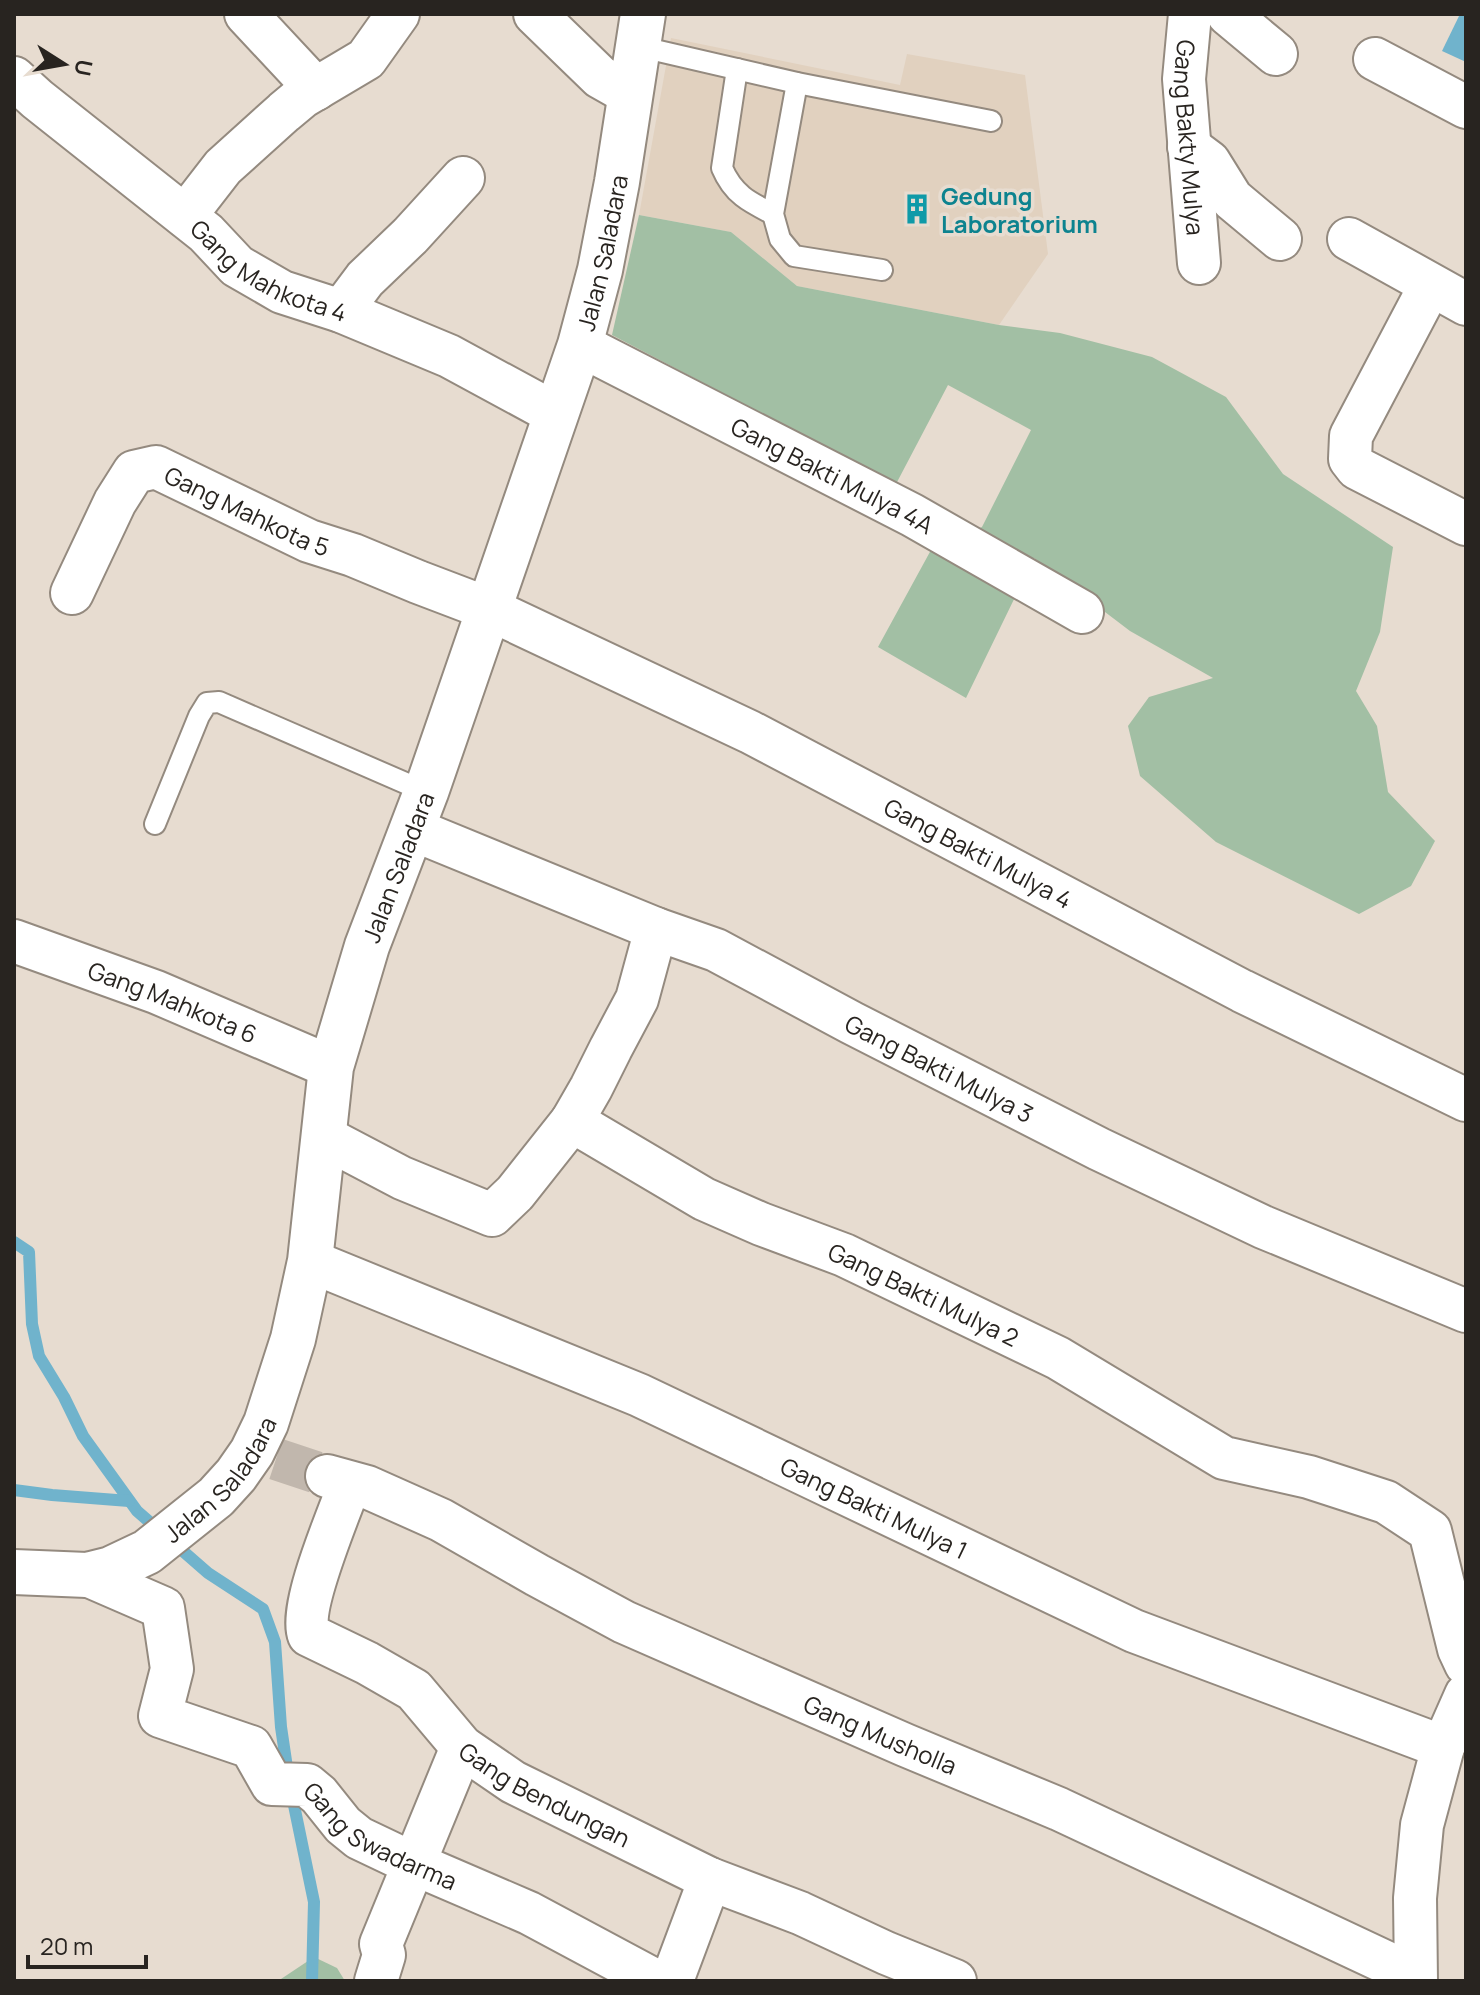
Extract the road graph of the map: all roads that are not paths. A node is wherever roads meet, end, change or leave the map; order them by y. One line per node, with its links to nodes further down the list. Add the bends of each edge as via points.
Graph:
1 (246, 14): 12 (street)
2 (398, 14): 12 (street, via 366,59)
3 (535, 14): 13 (street, via 600,77)
4 (1190, 14): 16 (street, Gang Bakty Mulya, via 1184,79)
5 (1228, 14): 7 (street)
6 (640, 30): 9 (lane); 13 (street, Jalan Saladara)
7 (1276, 54)
8 (1375, 59): 14 (street)
9 (737, 69): 11 (lane); 18 (lane, via 722,168 744,199)
10 (14, 78): 19 (street, Gang Mahkota 4)
11 (797, 83): 15 (lane); 18 (lane)
12 (316, 89): 19 (street, via 223,167)
13 (630, 94): 26 (street, Jalan Saladara, via 600,270)
14 (1466, 107)
15 (991, 121)
16 (1189, 147): 20 (street, via 1209,162 1232,199); 22 (street, Gang Bakty Mulya)
17 (463, 178): 25 (street)
18 (773, 214): 23 (lane, via 780,239 794,256)
19 (185, 216): 25 (street, Gang Mahkota 4, via 237,266 282,292)
20 (1280, 239)
21 (1349, 239): 24 (street)
22 (1199, 263)
23 (882, 270)
24 (1448, 295): 28 (street, via 1351,436 1350,459 1357,468)
25 (341, 311): 27 (street, Gang Mahkota 4, via 449,356)
26 (580, 345): 27 (street, Jalan Saladara); 31 (street, Gang Bakti Mulya 4A, via 912,515)
27 (556, 414): 30 (street, Jalan Saladara)
28 (1466, 524)
29 (72, 593): 30 (street, Gang Mahkota 5, via 134,472 156,467 309,541)
30 (489, 609): 32 (street, Jalan Saladara); 37 (street, Gang Bakti Mulya 4, via 750,732 1242,991)
31 (1082, 612)
32 (419, 811): 33 (lane, via 219,702 207,703 199,716); 34 (street, Gang Bakti Mulya 3); 36 (street, Jalan Saladara, via 367,946)
33 (155, 824)
34 (656, 929): 38 (street, via 637,999); 41 (street, Gang Bakti Mulya 3, via 716,950 1099,1149 1263,1227)
35 (14, 941): 36 (street, Gang Mahkota 6, via 156,992)
36 (331, 1067): 39 (street, Jalan Saladara)
37 (1466, 1100)
38 (572, 1121): 39 (street, via 492,1215 402,1178); 45 (street, Gang Bakti Mulya 2, via 704,1199 844,1255 1058,1358 1224,1458 1386,1502 1430,1531)
39 (324, 1137): 40 (street, Jalan Saladara)
40 (310, 1261): 44 (street, Jalan Saladara, via 293,1339 266,1423 264,1455 147,1552); 48 (street, Gang Bakti Mulya 1, via 639,1395 1134,1631)
41 (1466, 1311)
42 (338, 1479): 47 (street, Gang Bendungan, via 310,1595 309,1635 414,1690); 51 (street, Gang Musholla, via 441,1520 624,1622 1059,1809)
43 (14, 1572): 44 (street, Jalan Saladara)
44 (99, 1572): 49 (street, Gang Swadarma, via 163,1608 172,1669 160,1716 251,1747 290,1784 319,1795 359,1838)
45 (1466, 1664)
46 (1466, 1695): 48 (street)
47 (462, 1747): 49 (street); 50 (street, Gang Bendungan, via 513,1782)
48 (1443, 1747): 51 (street, via 1422,1825 1415,1898)
49 (413, 1862): 52 (street, Gang Swadarma); 53 (street, via 381,1944 384,1955)
50 (710, 1879): 52 (street); 54 (street, Gang Bendungan)
51 (1416, 1979)
52 (667, 1980)
53 (376, 1981)
54 (955, 1981)

